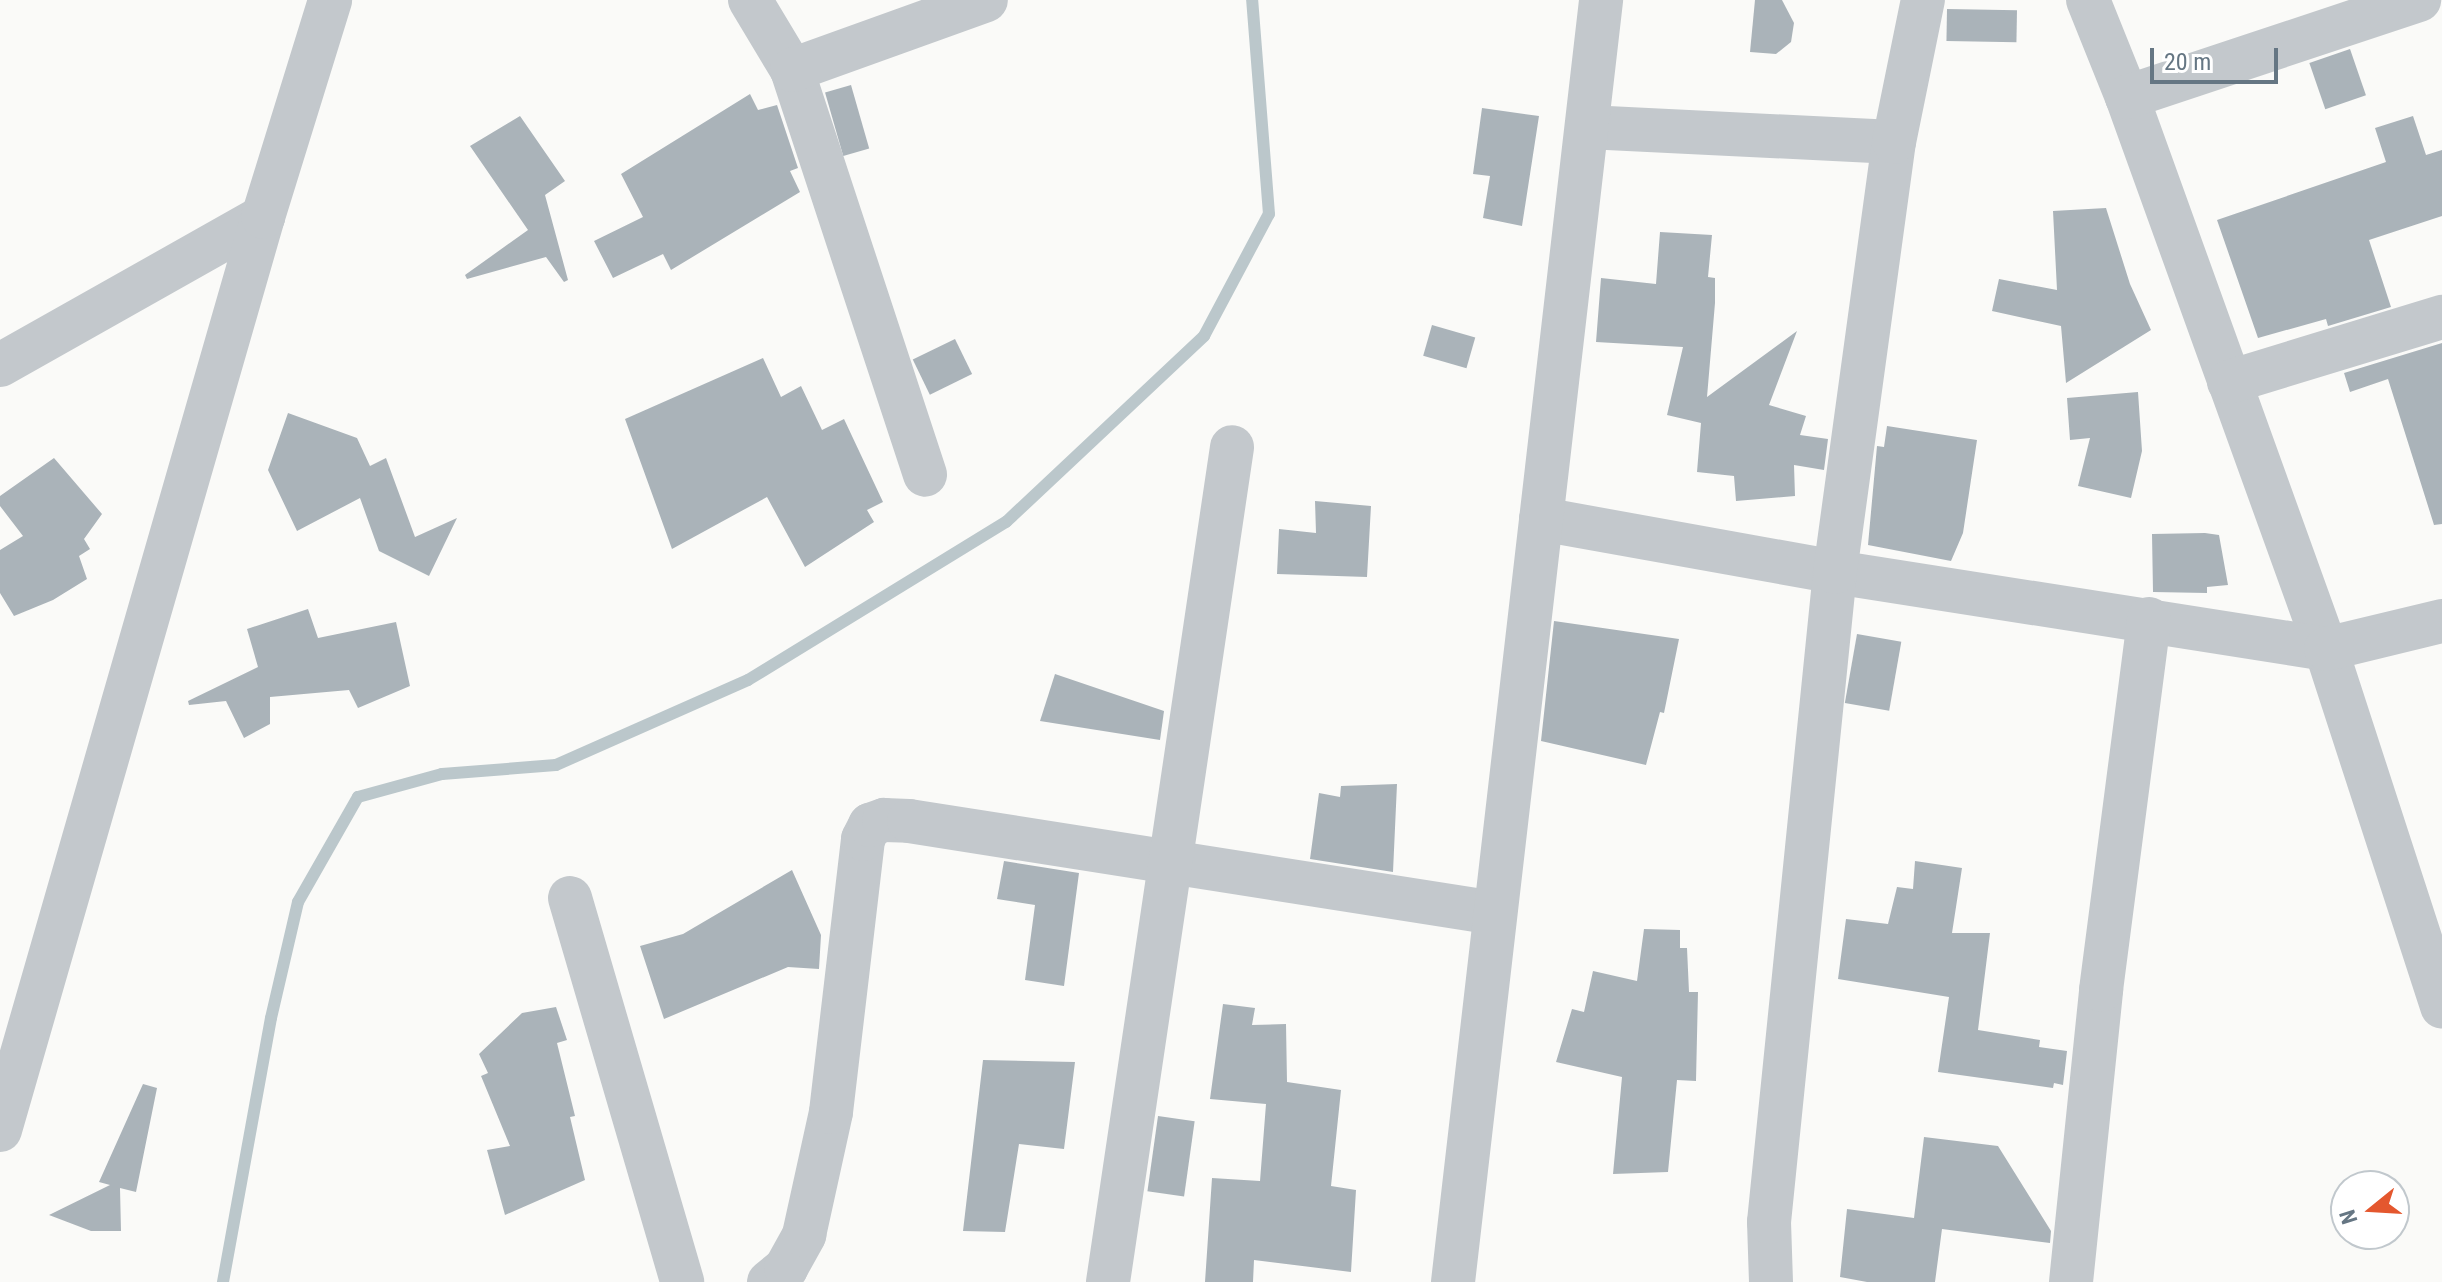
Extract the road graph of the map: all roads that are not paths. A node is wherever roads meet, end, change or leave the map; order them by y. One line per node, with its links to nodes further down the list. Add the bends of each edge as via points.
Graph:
1 (750, 0): 8 (street)
2 (986, 0): 8 (street)
3 (1601, 0): 10 (street)
4 (1923, 0): 11 (street)
5 (2088, 0): 9 (street)
6 (2419, 0): 9 (street)
7 (336, 6): 12 (street)
8 (792, 70): 17 (street)
9 (2127, 97): 15 (street)
10 (1587, 127): 11 (street); 18 (street)
11 (1894, 142): 19 (street)
12 (263, 217): 14 (street); 27 (street)
13 (2442, 317): 15 (street)
14 (3, 357)
15 (2229, 382): 22 (street)
16 (1232, 447): 23 (street)
17 (925, 475)
18 (1541, 519): 19 (street); 25 (street)
19 (1835, 572): 20 (street); 32 (street, via 1769,1222)
20 (2149, 619): 22 (street); 33 (street, via 2101,990)
21 (2442, 621): 22 (street)
22 (2326, 649): 26 (street)
23 (1171, 864): 25 (street); 29 (street, via 909,821 870,825 863,839 831,1112 804,1235 786,1268); 30 (street)
24 (570, 898): 28 (street)
25 (1495, 913): 31 (street)
26 (2442, 1007)
27 (0, 1130)
28 (682, 1282)
29 (769, 1282)
30 (1108, 1282)
31 (1453, 1282)
32 (1771, 1282)
33 (2071, 1282)

